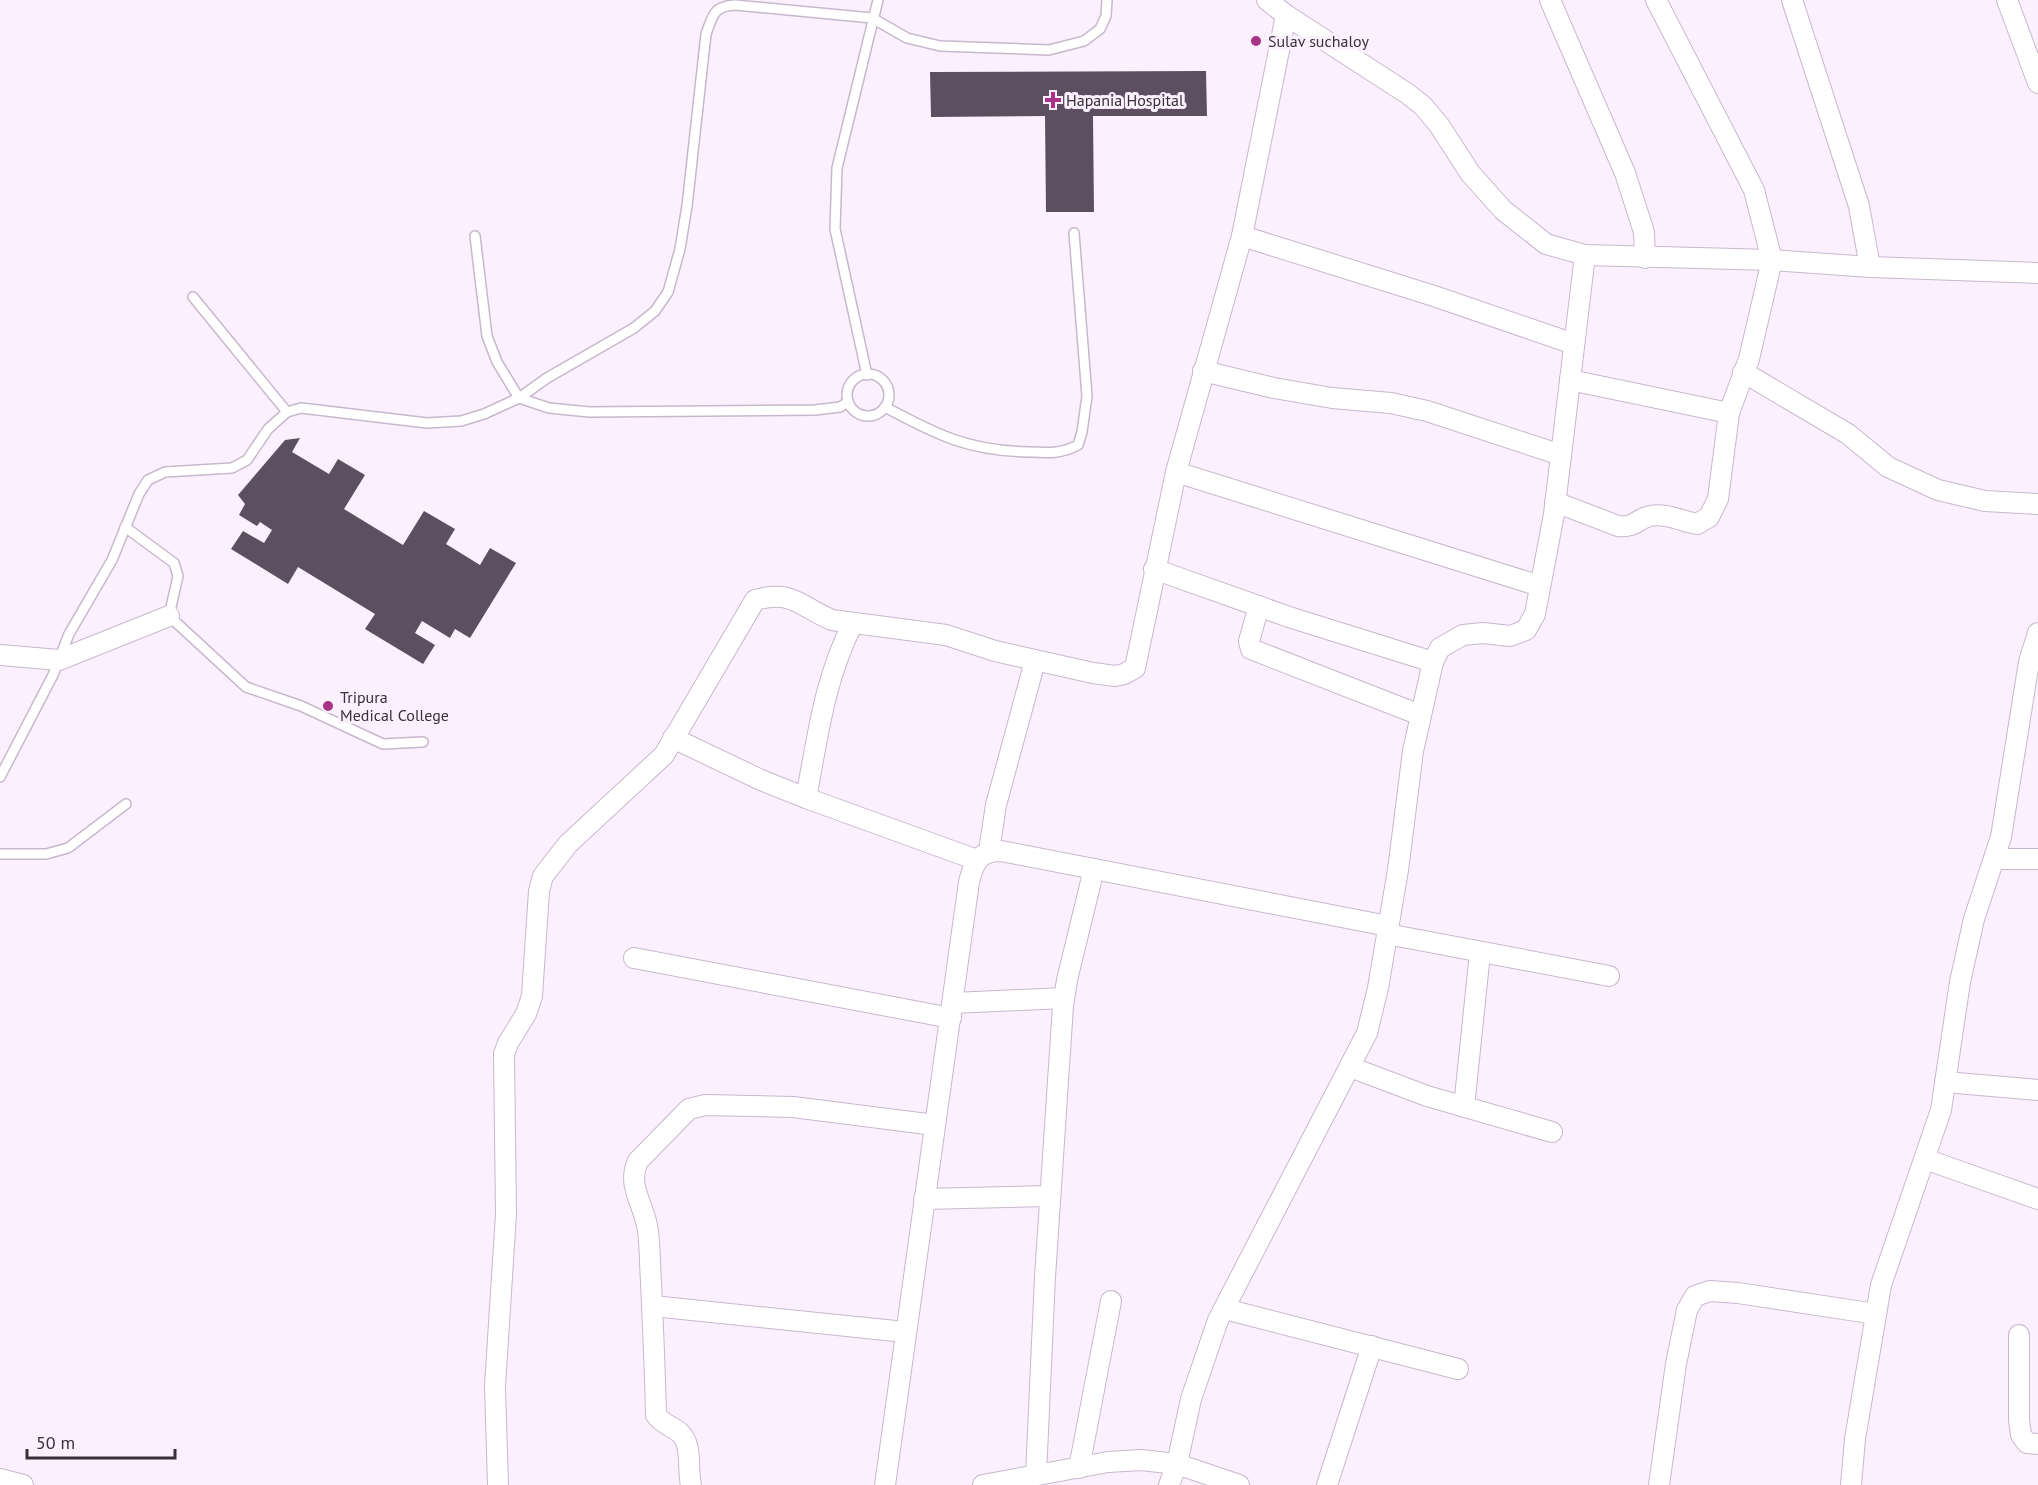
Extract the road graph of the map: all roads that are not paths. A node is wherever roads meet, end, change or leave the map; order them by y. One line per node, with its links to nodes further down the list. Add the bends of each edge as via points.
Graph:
1 (878, 0): 9 (lane)
2 (1107, 0): 9 (lane, via 1100,29 1084,41 1049,50 940,46 907,38)
3 (1267, 0): 8 (street)
4 (1550, 0): 15 (street, via 1625,173 1644,232)
5 (1656, 0): 16 (street, via 1754,190)
6 (1791, 0): 17 (street, via 1859,206)
7 (2007, 0): 10 (street)
8 (1286, 15): 13 (street); 14 (street, via 1423,106 1470,172 1520,224 1546,244)
9 (872, 18): 23 (lane, via 837,168 836,230); 25 (lane, via 735,5 722,5 714,12 706,34 680,249 668,292 655,311 634,328)
10 (2038, 83)
11 (1074, 233): 27 (lane, via 1087,396 1078,445 1065,452 997,451 963,444)
12 (475, 236): 25 (lane, via 487,336 497,363)
13 (1242, 236): 20 (street); 21 (street)
14 (1585, 255): 15 (street); 20 (street)
15 (1645, 258): 16 (street)
16 (1772, 260): 17 (street); 22 (street)
17 (1870, 267): 18 (street)
18 (2038, 273)
19 (193, 297): 28 (lane)
20 (1574, 344): 24 (street)
21 (1203, 371): 30 (street, via 1274,388 1427,411); 31 (street)
22 (1743, 372): 29 (street); 33 (street, via 1848,434 1888,467 1938,490 1986,501)
23 (867, 375): 26 (lane, via 851,383); 27 (lane, via 881,378 889,388)
24 (1570, 380): 29 (street); 30 (street)
25 (519, 398): 26 (lane, via 549,408 589,412 815,410); 28 (lane, via 461,421 427,423 301,408)
26 (848, 402): 27 (lane, via 856,412 868,416)
27 (885, 407)
28 (287, 412): 34 (lane, via 268,429 247,460 232,468 165,472 148,480)
29 (1729, 413): 32 (street, via 1718,500 1709,517 1697,524 1668,515 1648,517 1629,527 1618,526)
30 (1561, 455): 32 (street)
31 (1176, 472): 35 (street); 36 (street)
32 (1555, 501): 36 (street)
33 (2038, 504)
34 (125, 527): 38 (lane, via 174,563 178,576); 42 (lane, via 112,560)
35 (1154, 569): 37 (street); 43 (street, via 1135,668 1114,676)
36 (1540, 586): 44 (street, via 1535,614 1526,630 1510,636 1463,635 1440,648)
37 (1259, 606): 44 (street); 45 (street, via 1249,641 1251,649)
38 (169, 616): 42 (street); 47 (lane, via 246,687 301,706 383,744)
39 (853, 623): 43 (street, via 946,635); 46 (street, via 819,615 788,597 771,595 755,600); 49 (street, via 827,686)
40 (2038, 633): 53 (street, via 2029,662 2001,837)
41 (0, 655): 42 (street)
42 (58, 660): 48 (lane)
43 (1035, 661): 52 (street)
44 (1433, 662): 45 (street)
45 (1420, 715): 56 (street)
46 (673, 738): 49 (street); 86 (street, via 664,755 568,844 543,876 538,891 532,996 504,1054 506,1214 495,1386)
47 (423, 742)
48 (0, 777)
49 (806, 798): 52 (street)
50 (126, 804): 51 (lane, via 68,848 46,854)
51 (0, 854)
52 (983, 856): 55 (street, via 1001,851); 61 (street, via 969,882)
53 (1994, 859): 54 (street); 63 (street, via 1962,972)
54 (2038, 859)
55 (1094, 869): 56 (street); 60 (street)
56 (1388, 930): 57 (street); 62 (street, via 1371,1017)
57 (1480, 952): 59 (street); 65 (street)
58 (634, 957): 61 (street)
59 (1609, 976)
60 (1064, 998): 61 (street); 69 (street)
61 (952, 1010): 66 (street)
62 (1350, 1067): 65 (street); 74 (street)
63 (1945, 1082): 64 (street); 68 (street, via 1941,1110)
64 (2038, 1090)
65 (1464, 1107): 67 (street)
66 (935, 1125): 70 (street); 73 (street, via 793,1107 705,1105 689,1109 646,1151 633,1171 632,1182 645,1212 648,1232)
67 (1552, 1132)
68 (1925, 1159): 71 (street); 75 (street, via 1881,1285)
69 (1050, 1196): 70 (street); 83 (street)
70 (924, 1199): 76 (street)
71 (2038, 1199)
72 (1111, 1301): 82 (street)
73 (652, 1306): 76 (street); 87 (street, via 656,1416 685,1438)
74 (1225, 1309): 78 (street); 81 (street, via 1191,1399)
75 (1876, 1314): 93 (street, via 1738,1293 1710,1291 1695,1296 1687,1310 1676,1364); 94 (street)
76 (905, 1332): 88 (street)
77 (2019, 1335): 80 (street, via 2021,1435 2027,1443)
78 (1372, 1346): 79 (street); 92 (street)
79 (1458, 1369)
80 (2038, 1444)
81 (1177, 1464): 82 (street, via 1141,1460); 90 (street); 91 (street)
82 (1079, 1468): 83 (street)
83 (1036, 1475): 89 (street)
84 (0, 1479): 85 (street)
85 (23, 1485)
86 (498, 1485)
87 (691, 1485)
88 (885, 1485)
89 (983, 1485)
90 (1169, 1485)
91 (1239, 1485)
92 (1327, 1485)
93 (1659, 1485)
94 (1851, 1485)

